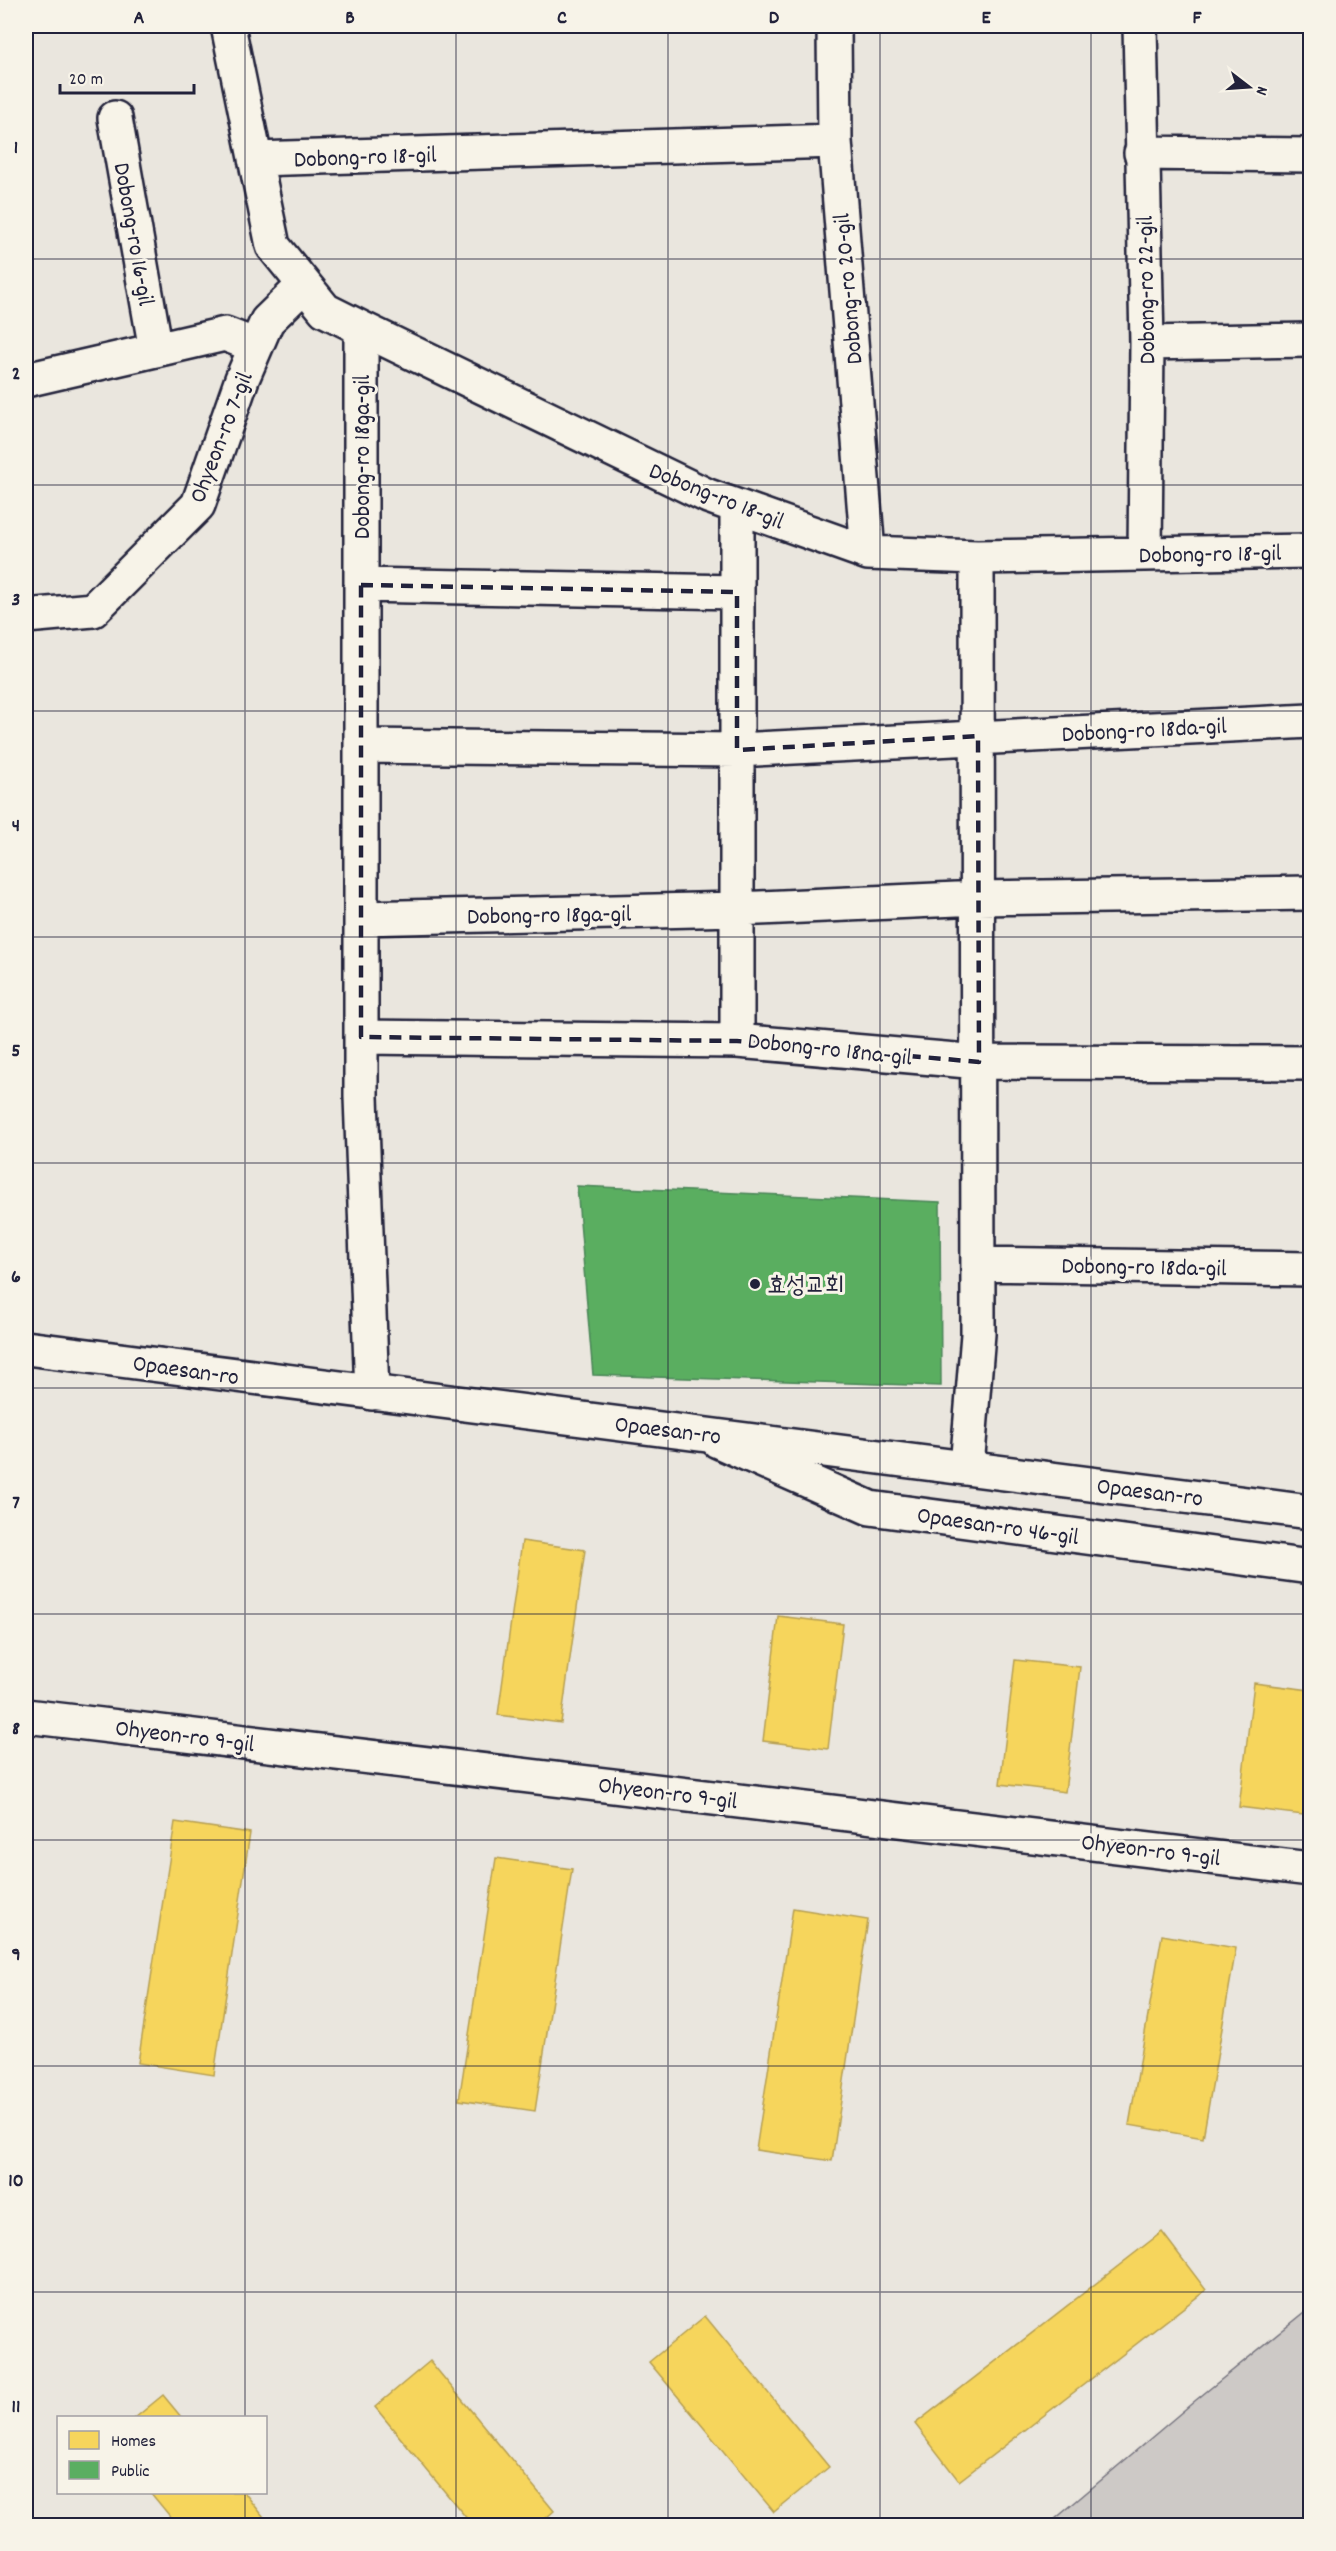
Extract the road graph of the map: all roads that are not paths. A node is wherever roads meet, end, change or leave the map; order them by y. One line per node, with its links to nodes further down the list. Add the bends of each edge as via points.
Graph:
1 (228, 26): 8 (street, Dobong-ro 18-gil)
2 (834, 26): 5 (street, Dobong-ro 20-gil)
3 (1140, 26): 6 (street, Dobong-ro 22-gil)
4 (115, 118): 14 (street, Dobong-ro 16-gil)
5 (835, 141): 8 (street, Dobong-ro 18-gil); 18 (street, Dobong-ro 20-gil)
6 (1141, 153): 7 (street); 12 (street, Dobong-ro 22-gil)
7 (1311, 155)
8 (255, 159): 9 (street, Dobong-ro 18-gil, via 273,246)
9 (304, 285): 10 (street, Dobong-ro 18-gil, via 325,310); 13 (street, Ohyeon-ro 7-gil, via 267,321)
10 (361, 328): 16 (street, Dobong-ro 18-gil); 21 (street, Dobong-ro 18ga-gil)
11 (1311, 340): 12 (street)
12 (1147, 343): 19 (street, Dobong-ro 22-gil)
13 (256, 346): 14 (street, via 225,334); 23 (street, Ohyeon-ro 7-gil, via 198,505 93,609)
14 (156, 350): 15 (street)
15 (26, 380)
16 (737, 507): 18 (street, Dobong-ro 18-gil); 22 (street, Dobong-ro 18na-gil)
17 (1311, 551): 19 (street, Dobong-ro 18-gil)
18 (868, 553): 20 (street, Dobong-ro 18-gil)
19 (1145, 554): 20 (street, Dobong-ro 18-gil)
20 (977, 557): 25 (street)
21 (361, 585): 22 (street); 26 (street, Dobong-ro 18ga-gil)
22 (737, 592): 27 (street, Dobong-ro 18na-gil)
23 (26, 616)
24 (1311, 721): 25 (street, Dobong-ro 18da-gil)
25 (978, 736): 27 (street); 29 (street)
26 (361, 746): 27 (street); 31 (street, Dobong-ro 18ga-gil)
27 (737, 750): 30 (street, Dobong-ro 18na-gil)
28 (1311, 893): 29 (street)
29 (979, 898): 30 (street); 34 (street)
30 (737, 909): 31 (street, Dobong-ro 18ga-gil); 33 (street, Dobong-ro 18na-gil)
31 (361, 918): 32 (street, Dobong-ro 18ga-gil)
32 (361, 1037): 33 (street); 39 (street, Dobong-ro 18ga-gil)
33 (737, 1041): 34 (street, Dobong-ro 18na-gil)
34 (979, 1062): 35 (street); 36 (street)
35 (1311, 1063)
36 (978, 1264): 37 (street, Dobong-ro 18da-gil); 41 (street, via 978,1335)
37 (1311, 1269)
38 (26, 1347): 39 (street, Opaesan-ro)
39 (372, 1393): 40 (street, Opaesan-ro)
40 (700, 1432): 41 (street, Opaesan-ro); 43 (street, Opaesan-ro 46-gil, via 870,1508)
41 (967, 1467): 42 (street, Opaesan-ro)
42 (1311, 1512)
43 (1311, 1567)
44 (26, 1716): 45 (street, Ohyeon-ro 9-gil)
45 (1311, 1869)

